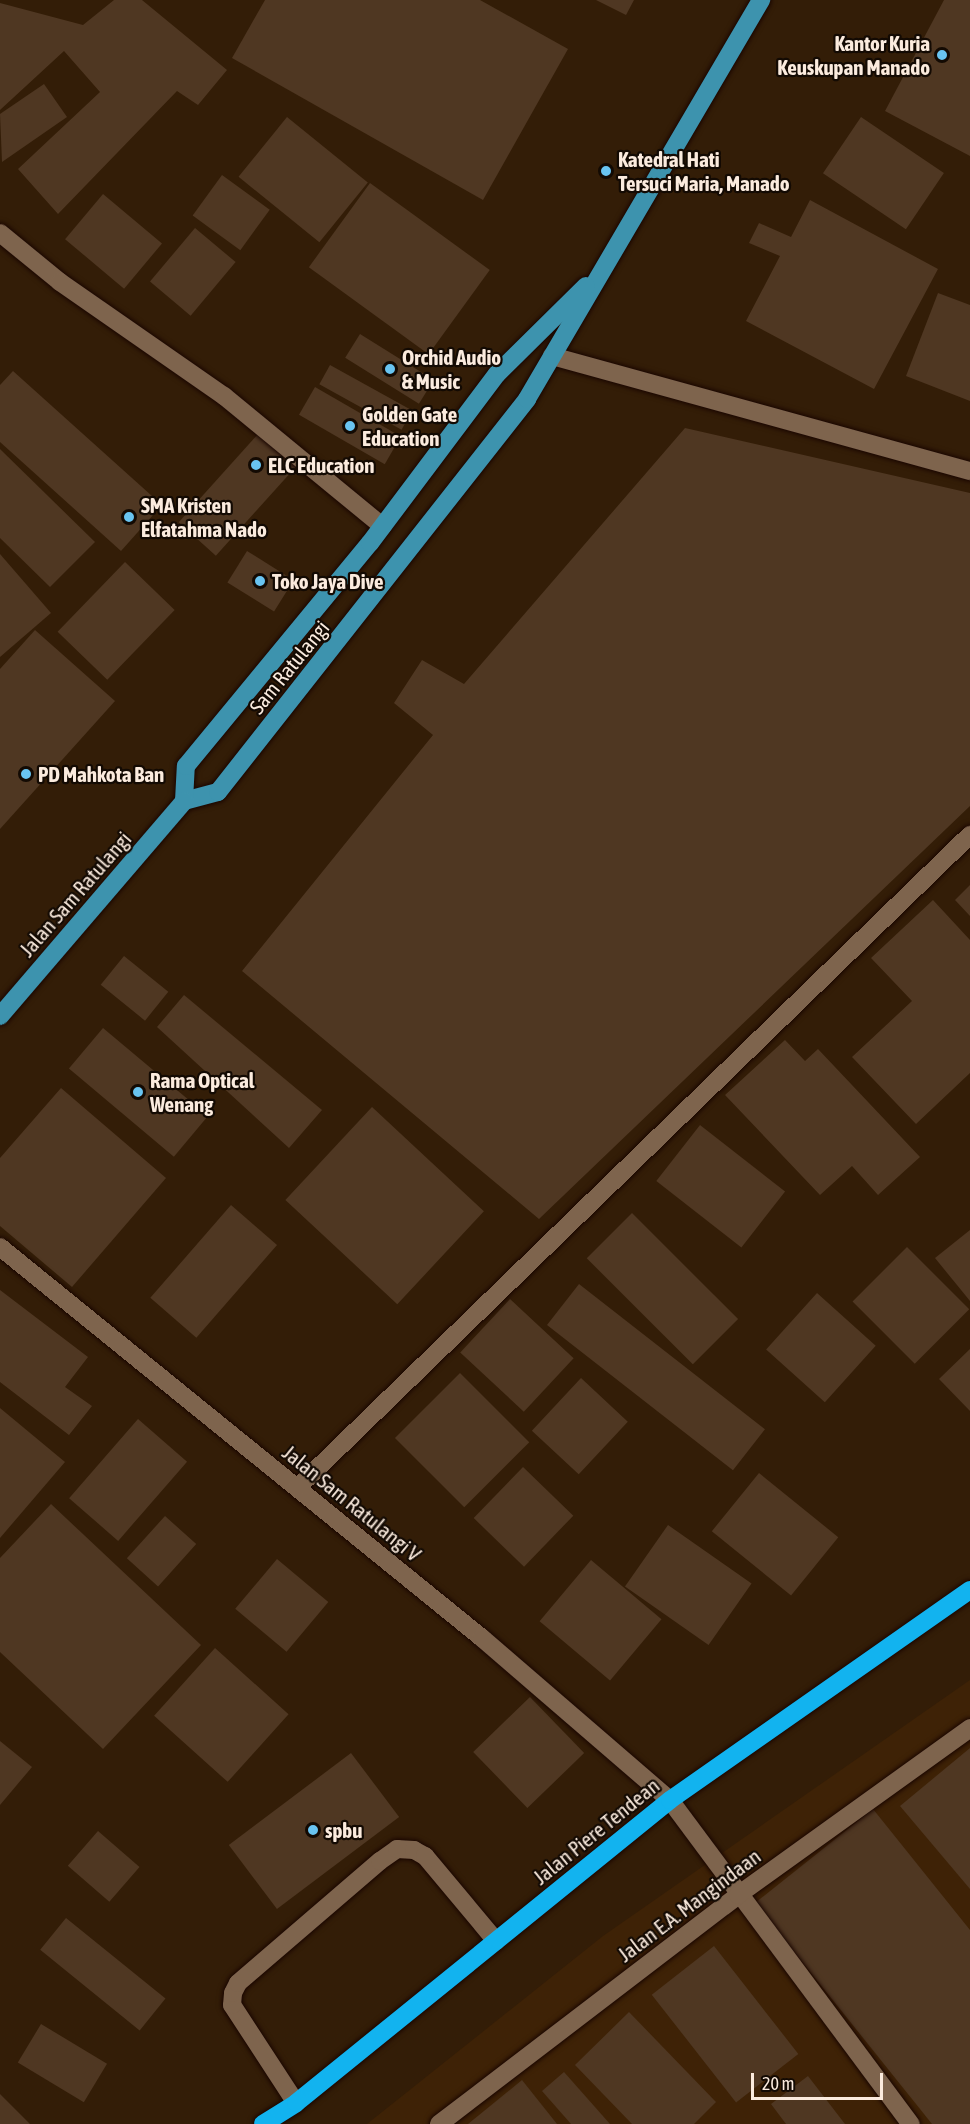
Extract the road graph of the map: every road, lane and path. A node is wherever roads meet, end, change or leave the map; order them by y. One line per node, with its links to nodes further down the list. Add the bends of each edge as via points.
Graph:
1 (761, 0): 3 (main road)
2 (0, 233): 6 (street, via 60,282 224,396)
3 (598, 274): 4 (main road, Sam Ratulangi); 6 (main road, via 518,349)
4 (552, 356): 5 (street); 7 (main road, Sam Ratulangi, via 527,399 451,499 218,792)
5 (970, 471)
6 (382, 526): 7 (main road, via 186,766)
7 (184, 801): 9 (main road, Jalan Sam Ratulangi)
8 (970, 835): 11 (street)
9 (0, 1016)
10 (0, 1247): 11 (street, Jalan Sam Ratulangi V)
11 (297, 1488): 14 (street, Jalan Sam Ratulangi V, via 482,1638)
12 (970, 1590): 14 (highway, Jalan Piere Tendean)
13 (970, 1728): 15 (street, Jalan E.A. Mangindaan)
14 (670, 1800): 15 (street, Jalan Sam Ratulangi V); 16 (highway, Jalan Piere Tendean)
15 (738, 1895): 19 (street, Jalan E.A. Mangindaan); 20 (street, Jalan Sam Ratulangi V)
16 (496, 1941): 17 (highway, Jalan Piere Tendean); 17 (street, via 425,1856 414,1850 397,1849 380,1861 238,1983 232,1994 232,2005)
17 (296, 2103): 18 (highway, Jalan Piere Tendean)
18 (263, 2124)
19 (439, 2124)
20 (911, 2124)

